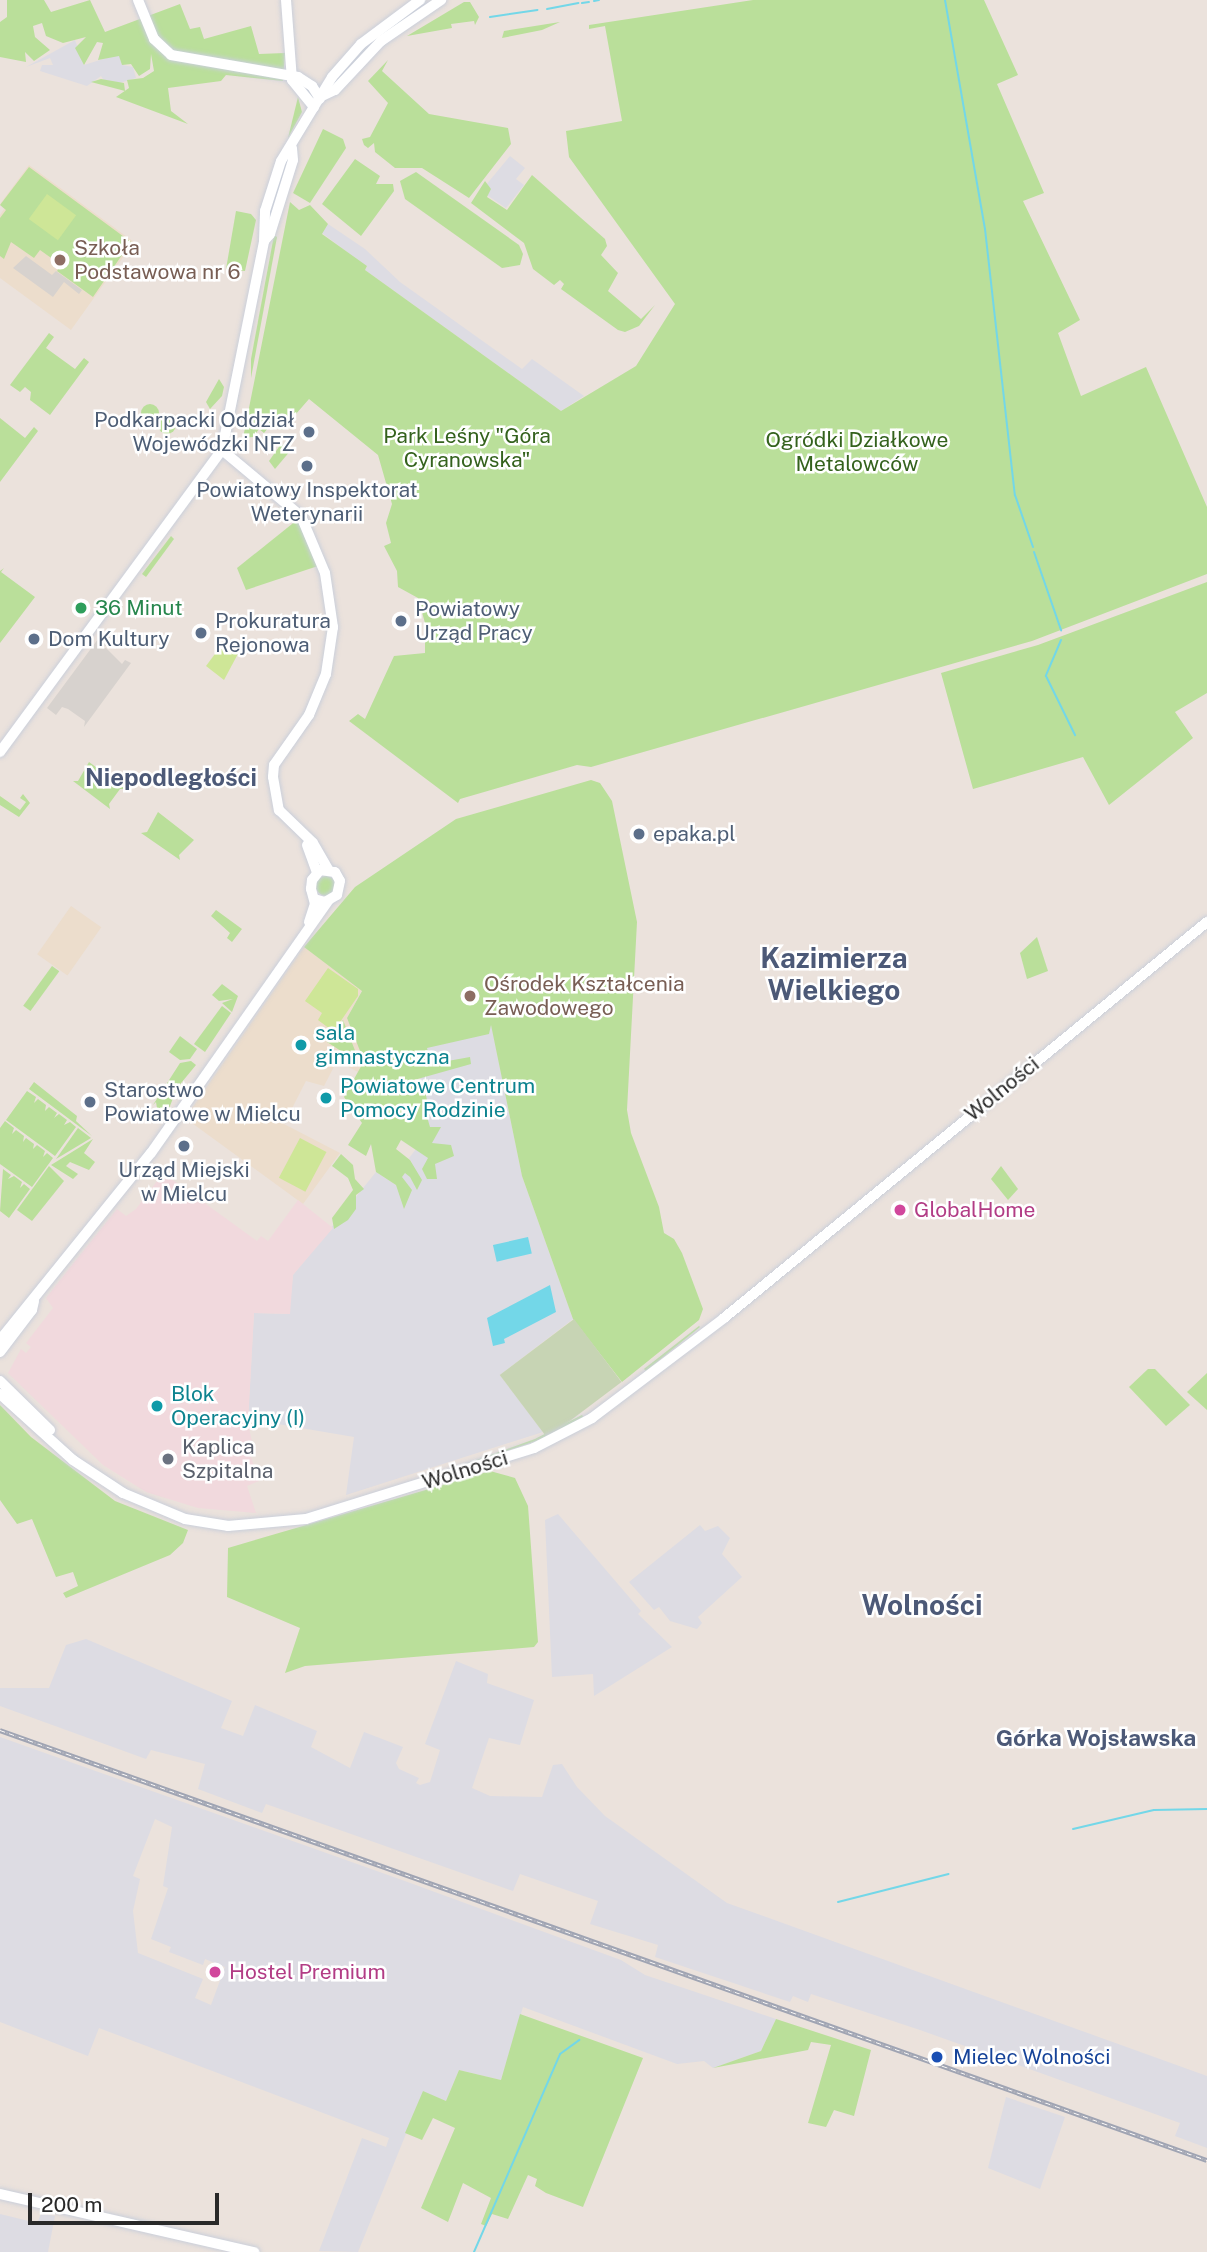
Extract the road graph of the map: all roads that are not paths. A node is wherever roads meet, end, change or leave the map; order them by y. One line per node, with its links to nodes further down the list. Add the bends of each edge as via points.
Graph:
1 (138, 0): 5 (street, via 154,39 171,55)
2 (286, 0): 5 (street)
3 (419, 0): 6 (street, via 361,44 326,85)
4 (441, 0): 6 (street, via 381,41)
5 (293, 76): 6 (street, via 312,86)
6 (319, 101): 7 (street, via 284,155 270,195)
7 (222, 450): 8 (street); 9 (street, via 301,516 320,555 333,627 326,674 309,715 274,765 273,782 279,810 303,835)
8 (0, 752)
9 (323, 871): 10 (street, via 311,883); 11 (street, via 337,874 341,886)
10 (314, 899): 11 (street); 13 (street)
11 (328, 901): 13 (street)
12 (1207, 922): 19 (main road, Wolności, via 763,1278 695,1338 592,1418 534,1448 288,1523 206,1523 146,1505)
13 (307, 929): 14 (street, via 155,1147)
14 (34, 1301): 15 (street); 16 (street)
15 (0, 1340)
16 (0, 1352)
17 (0, 1381): 19 (main road)
18 (0, 1394): 19 (main road)
19 (94, 1474)
20 (0, 2194): 21 (street)
21 (254, 2252)

